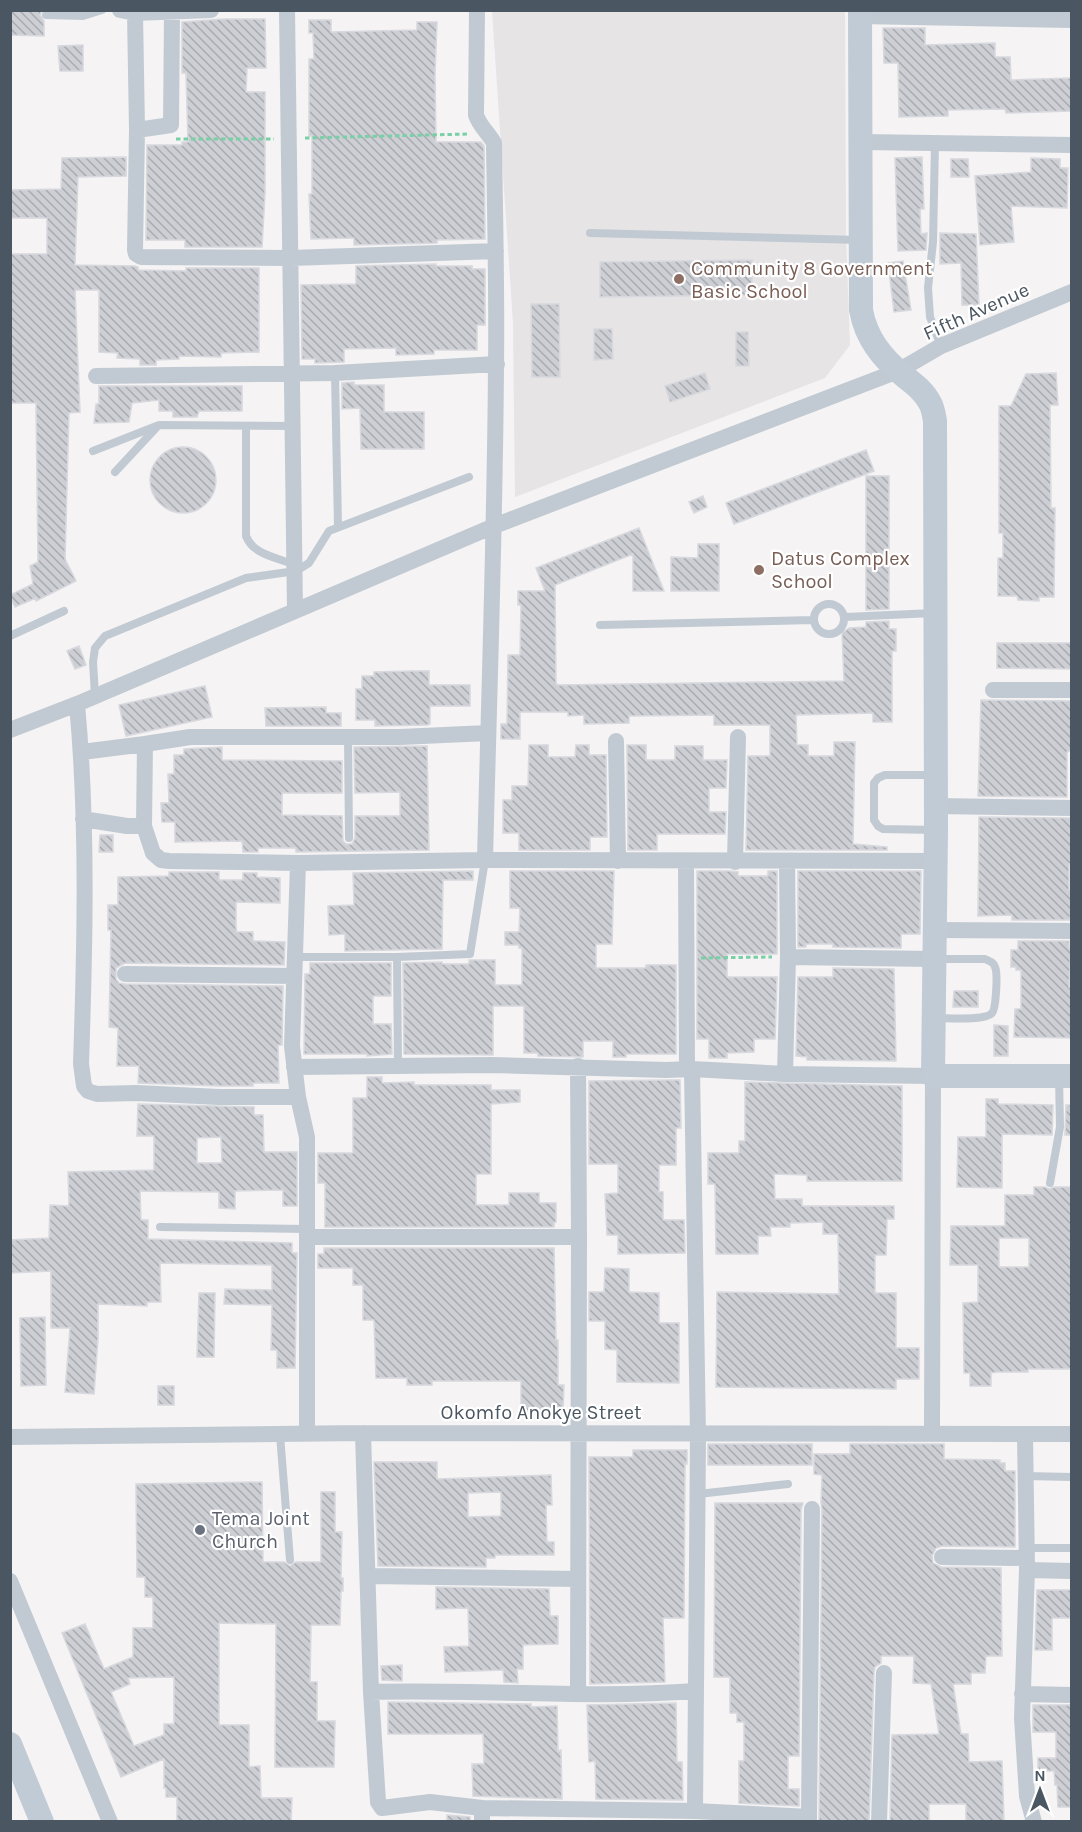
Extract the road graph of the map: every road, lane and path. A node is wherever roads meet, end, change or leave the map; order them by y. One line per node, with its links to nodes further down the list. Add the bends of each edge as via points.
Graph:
1 (102, 10): 8 (lane, via 83,16)
2 (211, 10): 6 (street)
3 (287, 10): 13 (street)
4 (477, 10): 12 (street, via 476,115 479,126)
5 (128, 12): 6 (street); 11 (street)
6 (172, 13): 10 (street)
7 (860, 13): 9 (street); 14 (street)
8 (46, 15)
9 (1071, 20)
10 (171, 125): 11 (street); 13 (path, via 171,135 178,140)
11 (137, 130): 20 (street, via 136,254)
12 (489, 134): 13 (path); 19 (street, via 494,143)
13 (289, 139): 20 (street)
14 (861, 142): 15 (street); 18 (street)
15 (935, 144): 16 (street); 22 (lane, via 928,288 930,317)
16 (1071, 146)
17 (590, 233): 18 (lane)
18 (861, 240): 24 (street, via 863,325 873,344)
19 (496, 251): 20 (street); 23 (street)
20 (291, 258): 25 (street)
21 (1071, 292): 22 (street, Fifth Avenue)
22 (941, 346): 24 (street, Fifth Avenue)
23 (496, 364): 26 (street); 34 (street)
24 (898, 371): 34 (street, Fifth Avenue); 39 (street, via 923,392 932,405 935,421)
25 (293, 373): 26 (street); 27 (street); 30 (street)
26 (335, 373): 35 (lane)
27 (96, 376)
28 (159, 425): 29 (lane); 31 (lane); 32 (lane)
29 (246, 426): 30 (lane); 36 (lane, via 246,536 256,550)
30 (294, 426): 36 (street)
31 (93, 451)
32 (116, 472)
33 (469, 477): 35 (lane)
34 (494, 526): 38 (street, Fifth Avenue); 49 (street)
35 (338, 527): 36 (lane, via 329,531 309,563)
36 (296, 568): 38 (street); 46 (lane, via 246,578 105,636 95,648)
37 (64, 611): 43 (lane)
38 (295, 611): 46 (street, Fifth Avenue)
39 (936, 613): 40 (lane); 55 (street)
40 (845, 617): 41 (lane, via 836,605 826,604 817,610); 41 (lane, via 842,628 828,634 818,629)
41 (814, 620): 42 (lane)
42 (600, 625)
43 (10, 636)
44 (993, 690): 45 (street)
45 (1071, 690)
46 (95, 696): 47 (street, Fifth Avenue)
47 (77, 704): 48 (street, Fifth Avenue); 54 (street)
48 (10, 730)
49 (488, 733): 50 (street); 62 (street)
50 (348, 736): 53 (street, via 190,736); 61 (lane)
51 (738, 736): 67 (street)
52 (616, 741): 63 (street)
53 (145, 744): 54 (street); 59 (street)
54 (82, 752): 58 (street)
55 (936, 775): 56 (street); 60 (lane, via 885,775 874,783 874,820 878,826)
56 (936, 806): 57 (street); 60 (street)
57 (1071, 808)
58 (83, 819): 59 (street); 86 (street, via 84,1086 97,1094)
59 (144, 826): 68 (street, via 153,853 161,860)
60 (936, 831): 65 (street)
61 (349, 838)
62 (485, 860): 63 (street); 68 (street); 72 (lane, via 470,954)
63 (618, 861): 66 (street)
64 (787, 861): 65 (street); 67 (street); 73 (street)
65 (934, 861): 69 (street)
66 (686, 862): 67 (street); 74 (street)
67 (735, 862)
68 (298, 863): 71 (street)
69 (934, 930): 70 (street); 75 (street)
70 (1071, 931)
71 (295, 957): 72 (lane); 77 (street)
72 (397, 957): 79 (lane)
73 (788, 957): 74 (path); 75 (street); 83 (street)
74 (687, 958): 82 (street)
75 (934, 959): 78 (street); 78 (lane, via 985,959 996,968 992,1013 985,1017)
76 (125, 974): 77 (street)
77 (294, 976): 81 (street)
78 (934, 1018): 84 (street)
79 (398, 1066): 80 (street); 81 (street)
80 (578, 1066): 82 (street); 90 (street)
81 (294, 1067): 86 (street)
82 (689, 1069): 83 (street); 98 (street)
83 (785, 1074): 84 (street)
84 (933, 1076): 85 (street); 94 (street)
85 (1065, 1076): 87 (lane)
86 (298, 1096): 89 (street, via 307,1137)
87 (1050, 1183)
88 (160, 1227): 89 (lane)
89 (307, 1233): 90 (street); 93 (street)
90 (579, 1237): 91 (street)
91 (578, 1432): 92 (street, Okomfo Anokye Street); 98 (street, Okomfo Anokye Street); 111 (street)
92 (363, 1433): 93 (street, Okomfo Anokye Street); 110 (street)
93 (307, 1434): 97 (street, Okomfo Anokye Street)
94 (932, 1434): 95 (street, Okomfo Anokye Street); 98 (street, Okomfo Anokye Street)
95 (1025, 1434): 96 (street, Okomfo Anokye Street); 100 (street)
96 (1071, 1434)
97 (280, 1435): 99 (street, Okomfo Anokye Street); 108 (lane)
98 (698, 1435): 103 (street)
99 (10, 1437)
100 (1025, 1476): 101 (lane); 107 (street)
101 (1071, 1477)
102 (788, 1484): 103 (lane)
103 (698, 1494): 114 (street)
104 (812, 1509): 122 (street)
105 (1071, 1548): 107 (lane)
106 (942, 1557): 107 (street)
107 (1027, 1559): 109 (street); 117 (street)
108 (290, 1560)
109 (1071, 1571)
110 (369, 1576): 111 (street); 115 (street)
111 (578, 1579): 116 (street)
112 (10, 1581): 124 (street)
113 (884, 1672): 125 (street)
114 (696, 1691): 116 (street); 120 (street)
115 (371, 1692): 116 (street); 121 (street, via 379,1805 382,1808 430,1802)
116 (578, 1694)
117 (1022, 1694): 118 (street); 126 (street, via 1028,1796)
118 (1071, 1695)
119 (10, 1744): 123 (street)
120 (695, 1811): 121 (street); 122 (street)
121 (482, 1815)
122 (809, 1819)
123 (42, 1821)
124 (110, 1821)
125 (879, 1821)
126 (1034, 1821)

